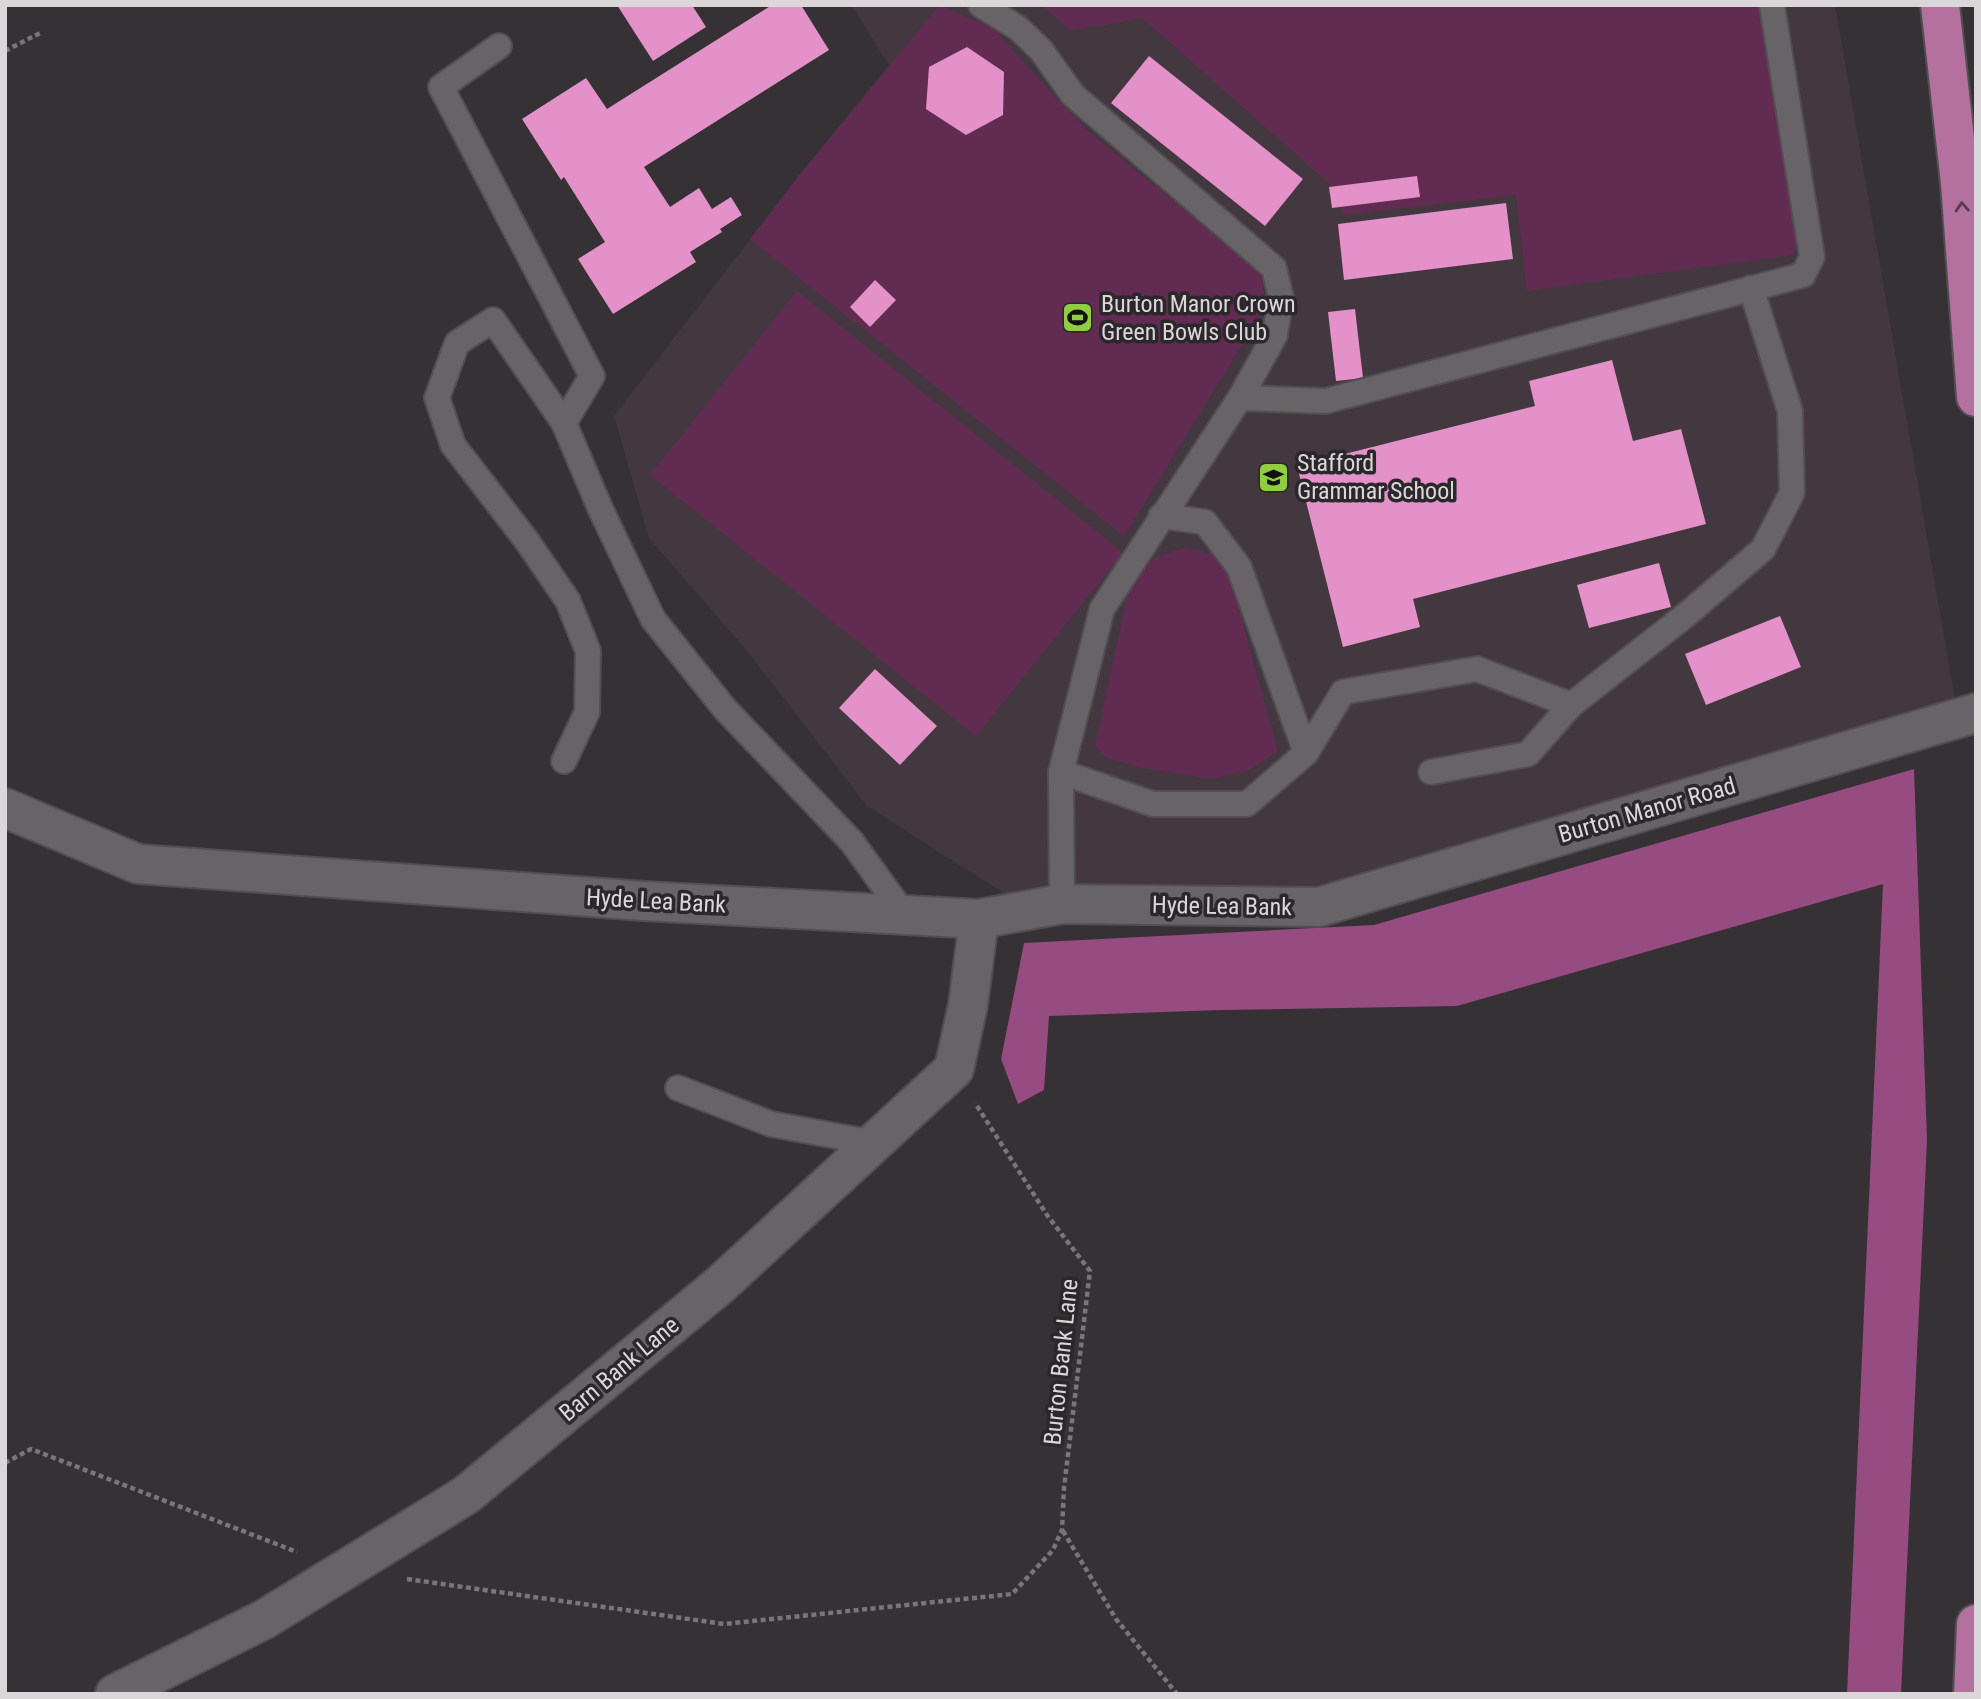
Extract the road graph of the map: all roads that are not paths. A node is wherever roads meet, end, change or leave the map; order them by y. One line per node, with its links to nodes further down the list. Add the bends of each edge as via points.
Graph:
1 (981, 5): 7 (lane, via 1018,28 1041,50 1073,95 1273,268 1281,296 1275,335)
2 (1772, 5): 5 (lane, via 1812,257 1803,275)
3 (1940, 5): 6 (highway, one-way to 3, via 1960,183)
4 (499, 46): 8 (lane, via 441,87 593,376)
5 (1751, 288): 7 (lane, via 1326,401); 10 (lane, via 1790,411 1792,493 1763,549)
6 (1976, 397)
7 (1240, 398): 9 (lane)
8 (564, 424): 13 (lane, via 493,320 457,343 437,398 453,445 568,601 589,651 587,712); 19 (lane, via 653,619 725,709 852,842)
9 (1161, 516): 12 (lane, via 1205,522 1239,567); 14 (lane, via 1102,609)
10 (1571, 705): 12 (lane, via 1477,669 1343,692); 15 (lane, via 1528,754)
11 (1976, 713): 18 (street, Burton Manor Road)
12 (1306, 753): 14 (lane, via 1247,804 1153,804)
13 (564, 761)
14 (1062, 772): 17 (lane)
15 (1431, 772)
16 (5, 808): 19 (street, Hyde Lea Bank, via 138,864 630,900)
17 (1062, 904): 18 (street, Hyde Lea Bank); 20 (street, Hyde Lea Bank)
18 (1318, 907)
19 (904, 914): 20 (street, Hyde Lea Bank)
20 (979, 919): 22 (street, Barn Bank Lane, via 954,1069)
21 (678, 1088): 22 (lane, via 771,1124)
22 (874, 1143): 24 (street, Barn Bank Lane, via 721,1284 466,1495 265,1619)
23 (1976, 1624): 25 (highway)
24 (115, 1694)
25 (1973, 1694)

